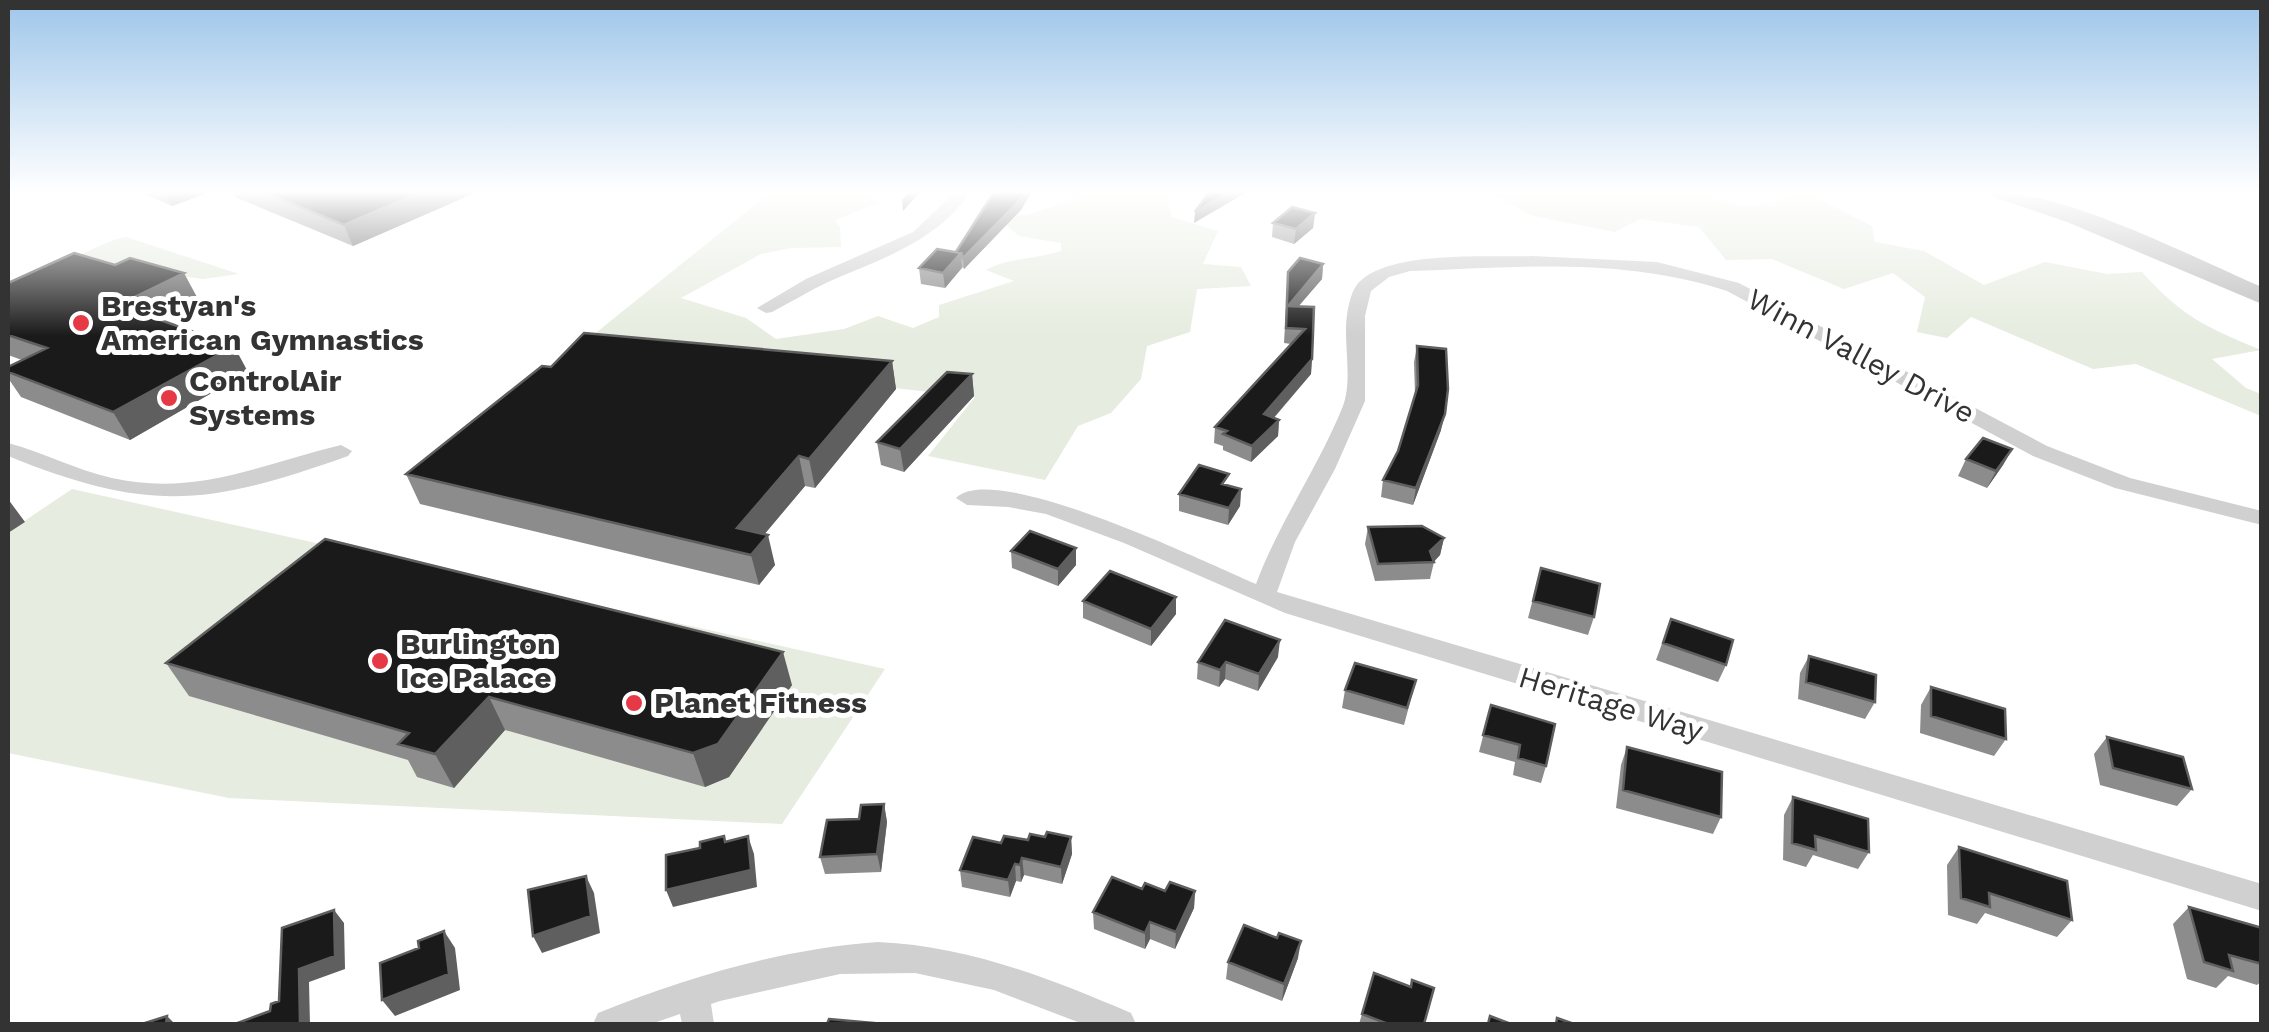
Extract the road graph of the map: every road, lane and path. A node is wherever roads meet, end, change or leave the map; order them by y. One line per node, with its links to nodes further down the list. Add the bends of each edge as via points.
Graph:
1 (916, 240): 4 (street)
2 (2131, 240): 3 (street)
3 (2262, 296)
4 (766, 308)
5 (8, 449): 6 (street, via 106,483 170,492 240,481)
6 (341, 451)
7 (967, 498): 9 (street, Heritage Way, via 1032,504 1087,520)
8 (2262, 518): 9 (street, Winn Valley Drive, via 2123,483 2040,450 1704,276 1623,264 1410,266 1383,273 1363,289 1356,316 1355,401)
9 (1263, 596): 10 (street, Heritage Way)
10 (2262, 898)
11 (696, 1010): 12 (street); 13 (street, via 831,961 914,958 961,966)
12 (610, 1024)
13 (1119, 1024)

